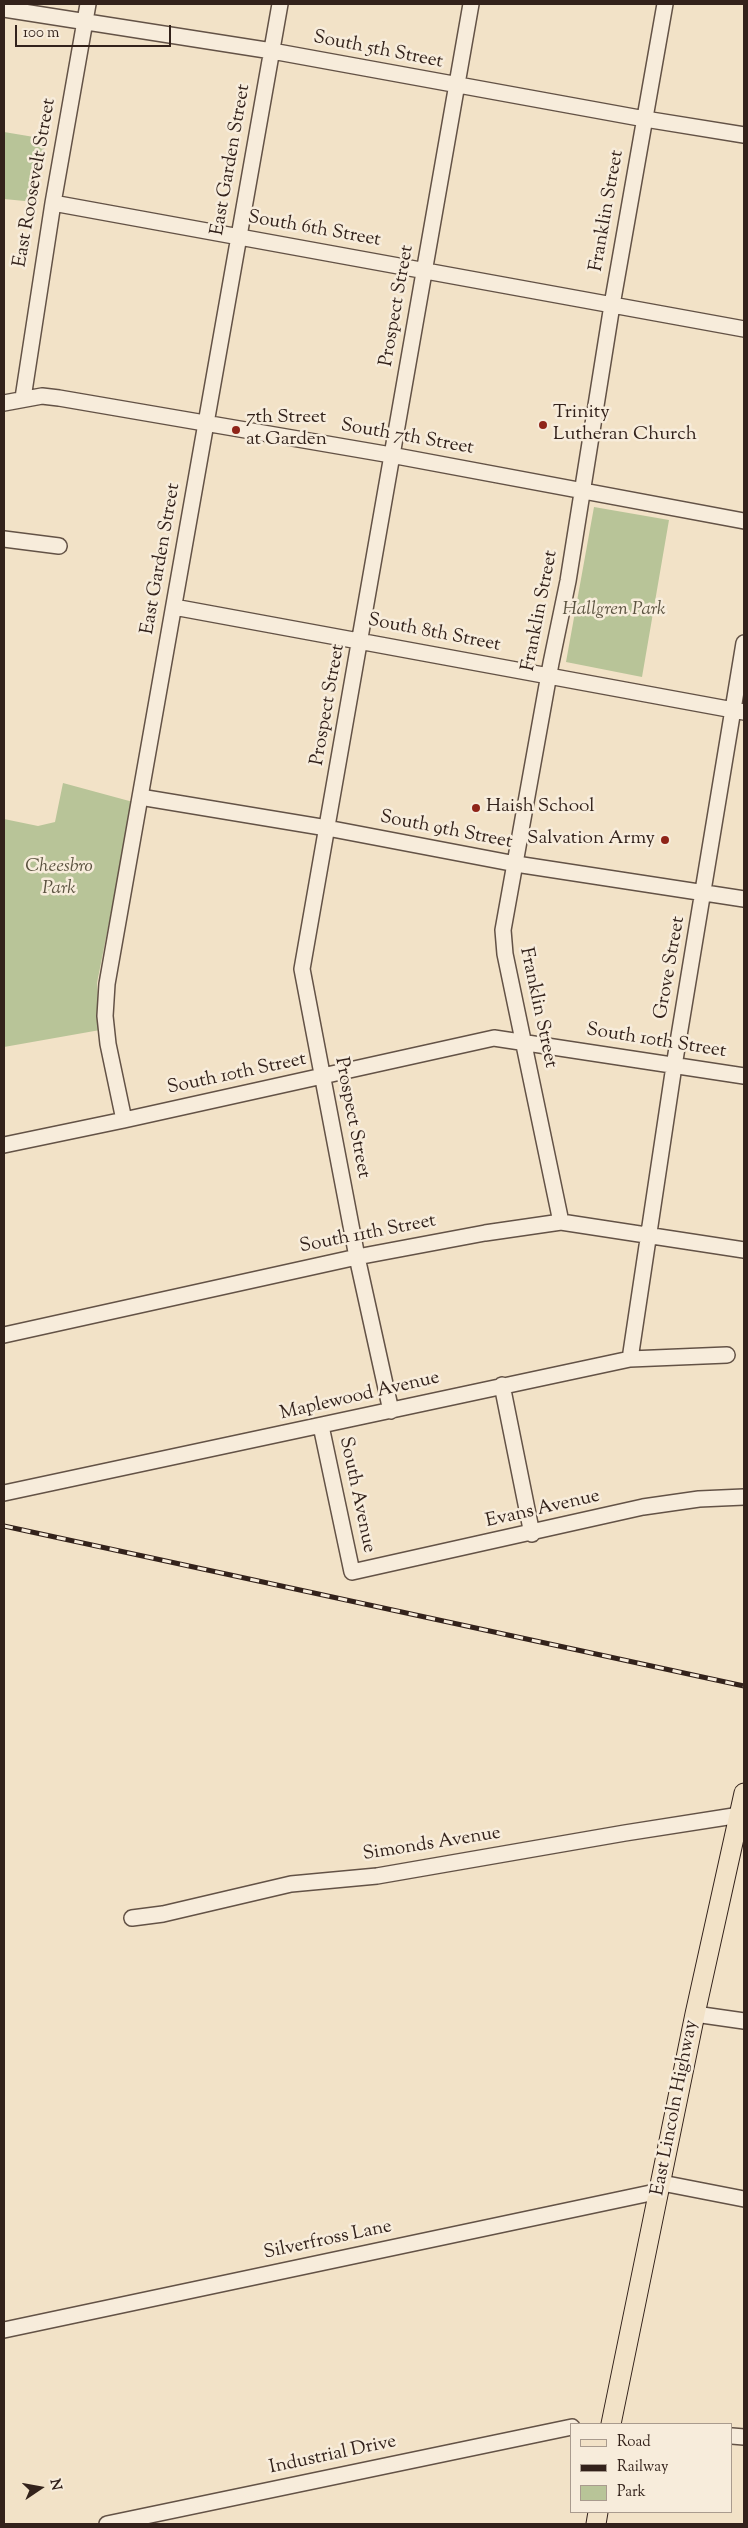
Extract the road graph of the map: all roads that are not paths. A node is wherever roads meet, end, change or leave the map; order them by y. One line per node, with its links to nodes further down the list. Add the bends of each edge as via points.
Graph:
1 (88, 4): 6 (street, East Roosevelt Street)
2 (280, 4): 7 (street, East Garden Street)
3 (471, 4): 8 (street, Prospect Street)
4 (665, 4): 9 (street, Franklin Street)
5 (4, 8): 6 (street, South 5th Street)
6 (84, 22): 7 (street, South 5th Street); 11 (street, East Roosevelt Street)
7 (272, 51): 8 (street, South 5th Street); 12 (street, East Garden Street)
8 (456, 86): 9 (street, South 5th Street); 13 (street, Prospect Street)
9 (645, 119): 10 (street, South 5th Street); 14 (street, Franklin Street)
10 (744, 135)
11 (53, 202): 12 (street, South 6th Street); 16 (street, East Roosevelt Street)
12 (239, 236): 13 (street, South 6th Street); 18 (street, East Garden Street)
13 (424, 270): 14 (street, South 6th Street); 19 (street, Prospect Street)
14 (612, 304): 15 (street, South 6th Street); 20 (street, Franklin Street)
15 (744, 329)
16 (22, 398): 17 (street, South 7th Street); 18 (street, South 7th Street, via 59,398)
17 (4, 403)
18 (205, 424): 19 (street, South 7th Street); 24 (street, East Garden Street)
19 (391, 455): 20 (street, South 7th Street); 25 (street, Prospect Street)
20 (583, 491): 21 (street, South 7th Street); 27 (street, Franklin Street)
21 (744, 521)
22 (4, 539): 23 (street)
23 (59, 546)
24 (174, 607): 25 (street, South 8th Street); 29 (street, East Garden Street)
25 (361, 640): 27 (street, South 8th Street); 30 (street, Prospect Street)
26 (744, 643): 28 (street, Grove Street)
27 (549, 677): 28 (street, South 8th Street); 31 (street, Franklin Street)
28 (739, 711): 32 (street, Grove Street)
29 (140, 798): 30 (street, South 9th Street); 38 (street, East Garden Street, via 111,962 105,1016)
30 (327, 828): 31 (street, South 9th Street); 37 (street, Prospect Street, via 302,970)
31 (516, 864): 32 (street, South 9th Street); 34 (street, Franklin Street, via 504,920 503,942)
32 (704, 891): 33 (street, South 9th Street); 35 (street, Grove Street)
33 (744, 899)
34 (523, 1042): 35 (street, South 10th Street); 37 (street, South 10th Street, via 494,1038); 40 (street, Franklin Street)
35 (674, 1066): 36 (street, South 10th Street); 41 (street, Grove Street)
36 (744, 1076)
37 (322, 1077): 38 (street, South 10th Street); 43 (street, Prospect Street)
38 (124, 1120): 39 (street, South 10th Street)
39 (4, 1144)
40 (561, 1222): 41 (street, South 11th Street); 43 (street, South 11th Street)
41 (648, 1236): 42 (street, South 11th Street); 46 (street, Grove Street)
42 (744, 1250)
43 (357, 1256): 44 (street, South 11th Street); 48 (street, Prospect Street)
44 (4, 1335)
45 (726, 1354): 46 (street, Maplewood Avenue)
46 (630, 1359): 47 (street, Maplewood Avenue)
47 (502, 1385): 48 (street, Maplewood Avenue); 52 (street)
48 (391, 1411): 49 (street, Maplewood Avenue)
49 (321, 1426): 50 (street, Maplewood Avenue); 53 (street, South Avenue)
50 (4, 1494)
51 (744, 1496): 52 (street, Evans Avenue, via 643,1508)
52 (532, 1534): 53 (street, Evans Avenue)
53 (352, 1572)
54 (743, 1807): 55 (street, Simonds Avenue, via 625,1833 377,1876 292,1884 163,1914); 56 (main road, East Lincoln Highway)
55 (132, 1918)
56 (695, 2014): 57 (street); 58 (main road, East Lincoln Highway)
57 (744, 2021)
58 (661, 2187): 59 (street); 60 (street, Silverfross Lane); 61 (main road, East Lincoln Highway)
59 (744, 2199)
60 (4, 2330)
61 (611, 2423)
62 (570, 2429): 63 (street, Industrial Drive)
63 (107, 2524)

